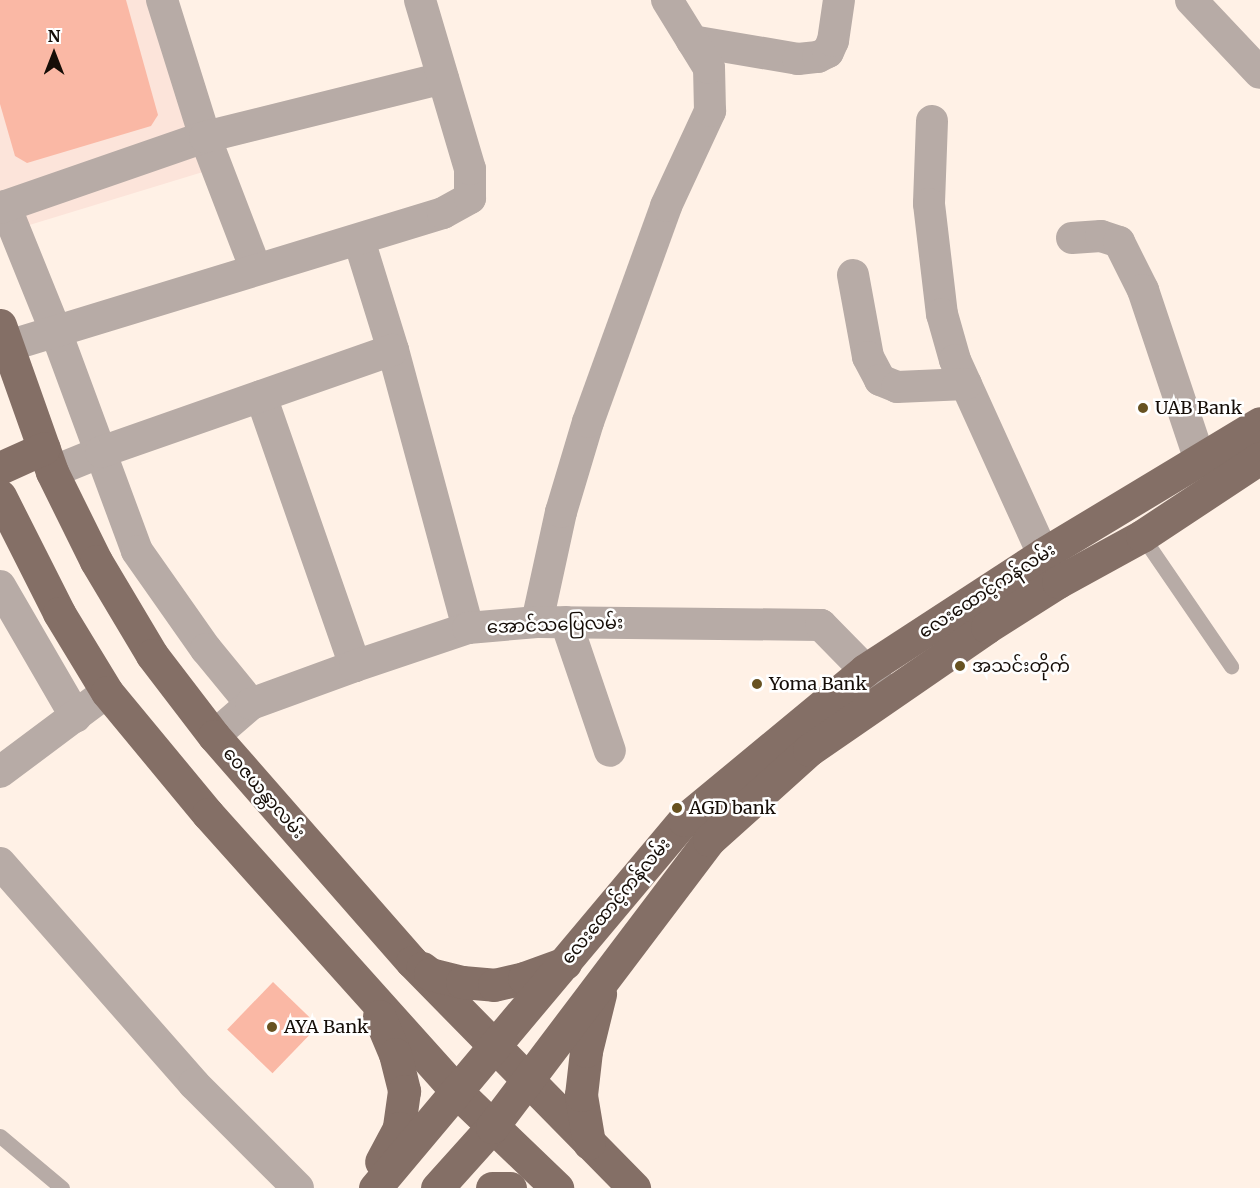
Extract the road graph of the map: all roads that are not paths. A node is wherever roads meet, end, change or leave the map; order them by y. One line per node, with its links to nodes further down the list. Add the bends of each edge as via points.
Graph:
1 (162, 0): 10 (street)
2 (420, 0): 8 (street)
3 (667, 0): 6 (street)
4 (839, 0): 6 (street, via 833,41 828,52 818,57 798,59)
5 (1191, 0): 7 (street)
6 (692, 41): 32 (street, via 709,68 710,111 666,206 588,422 561,512)
7 (1260, 73)
8 (444, 78): 10 (street); 13 (street, via 470,169 470,198 443,213)
9 (932, 122): 19 (street, via 929,204 942,314)
10 (205, 137): 11 (street); 14 (street)
11 (3, 207): 16 (street)
12 (1072, 238): 25 (street, via 1101,236 1119,242 1143,290)
13 (359, 240): 14 (street); 18 (street)
14 (256, 270): 16 (street)
15 (853, 275): 19 (street, via 868,357 880,380 897,387)
16 (56, 332): 17 (street); 22 (street)
17 (4, 335): 24 (main road, ဝေဇယန္တာလမ်း)
18 (393, 350): 20 (street); 33 (street)
19 (966, 384): 30 (street)
20 (261, 396): 22 (street); 34 (street)
21 (1260, 423): 25 (main road, လေးထောင့်ကန်လမ်း)
22 (101, 452): 24 (street); 39 (street, via 137,551 206,649)
23 (1260, 458): 29 (main road, လေးထောင့်ကန်လမ်း)
24 (48, 460): 26 (main road); 41 (main road, ဝေဇယန္တာလမ်း, via 96,561 152,655)
25 (1200, 460): 28 (main road, လေးထောင့်ကန်လမ်း)
26 (0, 468)
27 (0, 496): 37 (main road, via 59,613)
28 (1121, 508): 29 (main road); 30 (main road, လေးထောင့်ကန်လမ်း)
29 (1142, 536): 35 (lane); 38 (main road, လေးထောင့်ကန်လမ်း, via 1041,593)
30 (1043, 554): 36 (main road, လေးထောင့်ကန်လမ်း)
31 (0, 586): 40 (street)
32 (552, 622): 33 (street, အောင်သပြေလမ်း); 36 (street, အောင်သပြေလမ်း, via 821,625); 42 (street)
33 (468, 628): 34 (street, အောင်သပြေလမ်း)
34 (355, 666): 39 (street, အောင်သပြေလမ်း)
35 (1231, 666)
36 (865, 670): 38 (street, အောင်သပြေလမ်း); 46 (main road, လေးထောင့်ကန်လမ်း, via 684,820)
37 (107, 692): 40 (street); 48 (main road, via 208,814)
38 (888, 693): 47 (main road, လေးထောင့်ကန်လမ်း, via 809,750 709,840)
39 (251, 704): 41 (street, အောင်သပြေလမ်း)
40 (76, 717): 43 (street)
41 (214, 736): 45 (main road, ဝေဇယန္တာလမ်း)
42 (610, 751)
43 (0, 772)
44 (0, 863): 56 (street, via 194,1084)
45 (412, 962): 46 (main road, via 430,974 494,985); 49 (main road, ဝေဇယန္တာလမ်း)
46 (566, 962): 49 (main road, လေးထောင့်ကန်လမ်း)
47 (602, 983): 50 (main road, လေးထောင့်ကန်လမ်း); 54 (main road, via 586,1051 581,1095)
48 (370, 995): 51 (main road); 57 (main road, via 395,1054 404,1091 399,1128)
49 (494, 1048): 50 (main road, ဝေဇယန္တာလမ်း); 51 (main road, လေးထောင့်ကန်လမ်း)
50 (528, 1079): 52 (main road, လေးထောင့်ကန်လမ်း); 54 (main road, ဝေဇယန္တာလမ်း)
51 (457, 1092): 52 (main road); 58 (main road, လေးထောင့်ကန်လမ်း)
52 (492, 1127): 59 (main road, လေးထောင့်ကန်လမ်း); 62 (main road)
53 (0, 1136): 55 (lane)
54 (589, 1143): 63 (main road, ဝေဇယန္တာလမ်း)
55 (62, 1188)
56 (298, 1188)
57 (368, 1188)
58 (375, 1188)
59 (437, 1188)
60 (492, 1188): 61 (main road)
61 (510, 1188)
62 (557, 1188)
63 (634, 1188)

